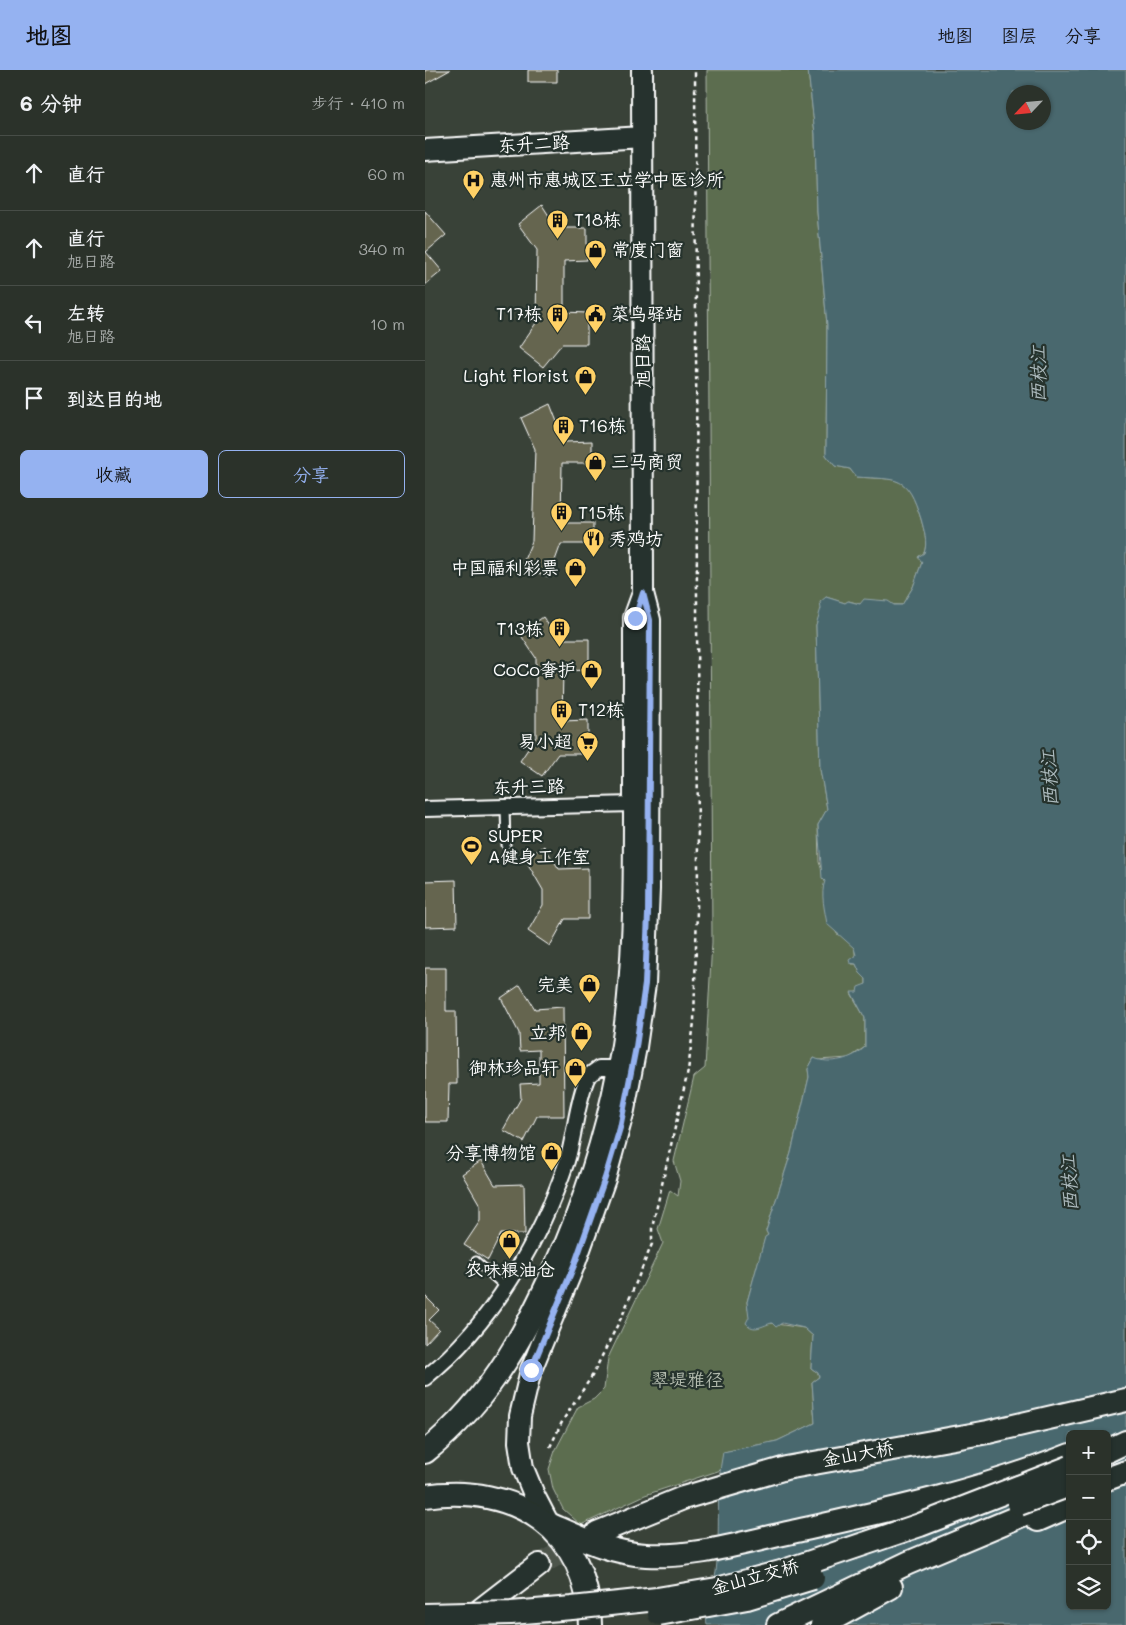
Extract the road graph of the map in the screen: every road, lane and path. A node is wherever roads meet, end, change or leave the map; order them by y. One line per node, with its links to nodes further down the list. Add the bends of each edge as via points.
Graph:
1 (642, 70): 3 (main road, 旭日路)
2 (695, 70): 19 (path, via 698,870 693,1032 688,1071 652,1228 652,1244 623,1314 592,1376)
3 (643, 137): 4 (main road, 东升二路); 5 (main road, 旭日路)
4 (425, 150)
5 (643, 593): 6 (main road, 旭日路, via 635,618); 11 (main road, 旭日路, via 650,620 649,889 645,984 620,1128)
6 (634, 804): 7 (street, 东升三路); 10 (main road, 旭日路, via 631,954 625,1025)
7 (505, 806): 8 (street, 东升三路); 9 (lane)
8 (425, 808)
9 (506, 846)
10 (617, 1068): 11 (main road, 旭日路); 13 (street, via 599,1068 588,1076 561,1176)
11 (569, 1256): 21 (main road, via 501,1370 466,1414); 31 (main road, via 525,1387 519,1429 525,1475)
12 (476, 1261): 13 (lane)
13 (505, 1287): 14 (street, via 469,1339)
14 (425, 1378)
15 (1126, 1400): 32 (main road, 金山大桥, via 995,1430 786,1468 690,1495)
16 (1126, 1432): 17 (main road)
17 (1111, 1438)
18 (1126, 1442): 20 (main road)
19 (549, 1447)
20 (1111, 1448)
21 (425, 1452)
22 (1066, 1456): 32 (main road, via 941,1498 732,1545 649,1556 613,1551)
23 (1066, 1469): 34 (main road, 金山立交桥, bridge, via 920,1525 781,1572 717,1589 555,1610)
24 (1126, 1470): 25 (main road); 26 (main road)
25 (1111, 1473)
26 (1111, 1477)
27 (1066, 1486): 36 (main road, 金山立交桥, bridge, via 771,1591 690,1610)
28 (425, 1496): 31 (main road, via 456,1494 492,1498 520,1507)
29 (1066, 1497): 38 (main road, via 908,1563)
30 (1066, 1508): 39 (main road, via 914,1575)
31 (549, 1524): 32 (main road); 37 (main road, via 568,1549 583,1579)
32 (597, 1539)
33 (539, 1565): 35 (main road)
34 (425, 1615)
35 (460, 1625)
36 (551, 1625)
37 (590, 1625)
38 (779, 1625)
39 (822, 1625)

